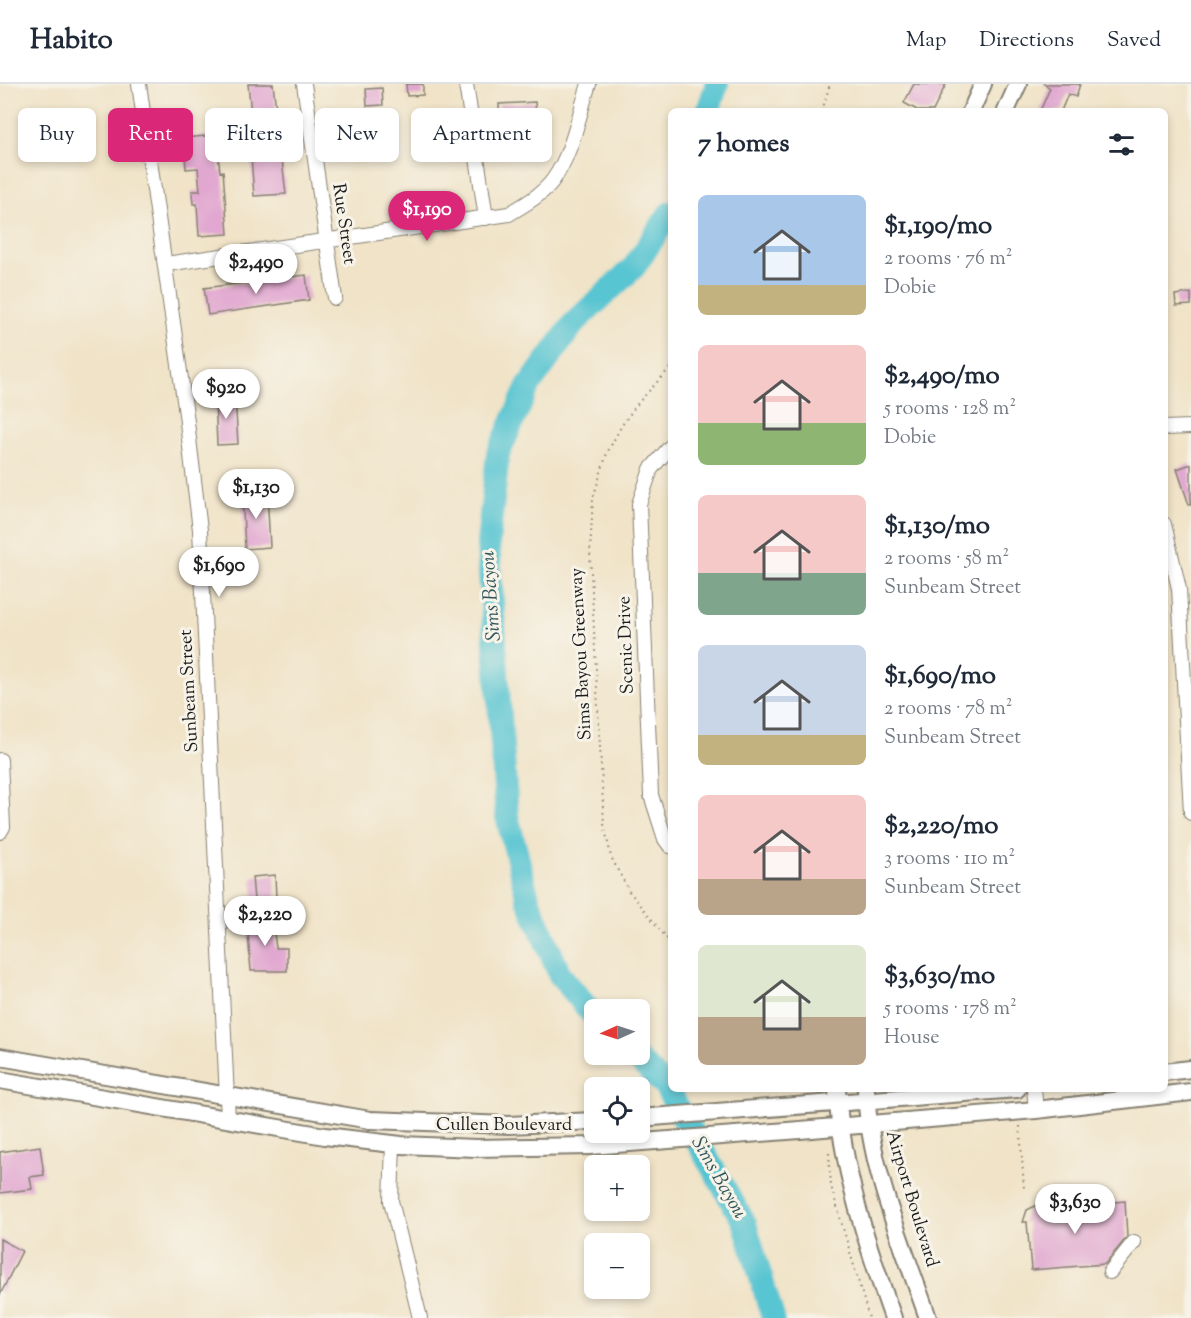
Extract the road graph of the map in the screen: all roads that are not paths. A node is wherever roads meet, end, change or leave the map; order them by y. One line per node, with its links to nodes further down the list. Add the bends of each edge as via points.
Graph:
1 (139, 84): 11 (street, Sunbeam Street)
2 (304, 84): 10 (street, Rue Street)
3 (466, 84): 9 (street)
4 (589, 84): 9 (street, via 554,179 535,198 509,214)
5 (983, 84): 7 (main road)
6 (1018, 84): 8 (main road)
7 (972, 108)
8 (1007, 108)
9 (486, 218): 10 (street)
10 (328, 241): 11 (street); 12 (street, Rue Street)
11 (166, 264): 33 (street, Sunbeam Street, via 200,530)
12 (335, 298)
13 (1191, 427): 14 (street)
14 (1168, 428)
15 (668, 449): 20 (street, Scenic Drive, via 651,469 639,504 651,795)
16 (1168, 541): 18 (street, via 1179,589)
17 (0, 760): 19 (street)
18 (1191, 813)
19 (0, 832)
20 (668, 843)
21 (0, 1057): 24 (main road, Cullen Boulevard)
22 (1191, 1068): 23 (main road)
23 (1168, 1071)
24 (84, 1072): 30 (main road); 33 (main road, Cullen Boulevard)
25 (0, 1080): 30 (main road, Cullen Boulevard)
26 (922, 1092): 29 (main road)
27 (1033, 1092): 34 (street)
28 (1191, 1092): 34 (main road, Cullen Boulevard)
29 (897, 1093): 31 (main road)
30 (81, 1094): 36 (main road, Cullen Boulevard)
31 (866, 1094): 32 (main road); 39 (main road, Airport Boulevard)
32 (837, 1095): 35 (main road, via 786,1107); 40 (main road)
33 (227, 1097): 36 (street, Sunbeam Street); 38 (main road, Cullen Boulevard, via 370,1120)
34 (1028, 1111): 39 (main road, Cullen Boulevard)
35 (650, 1117)
36 (228, 1119): 41 (main road, Cullen Boulevard)
37 (584, 1122): 38 (main road, Cullen Boulevard)
38 (548, 1123): 42 (main road)
39 (868, 1125): 40 (main road, Cullen Boulevard); 47 (main road, Airport Boulevard)
40 (839, 1127): 42 (main road, Cullen Boulevard); 46 (main road)
41 (393, 1144): 42 (main road, Cullen Boulevard); 45 (street, via 390,1201)
42 (550, 1146)
43 (1134, 1242): 44 (street)
44 (1110, 1272)
45 (420, 1318)
46 (893, 1318)
47 (928, 1318)

